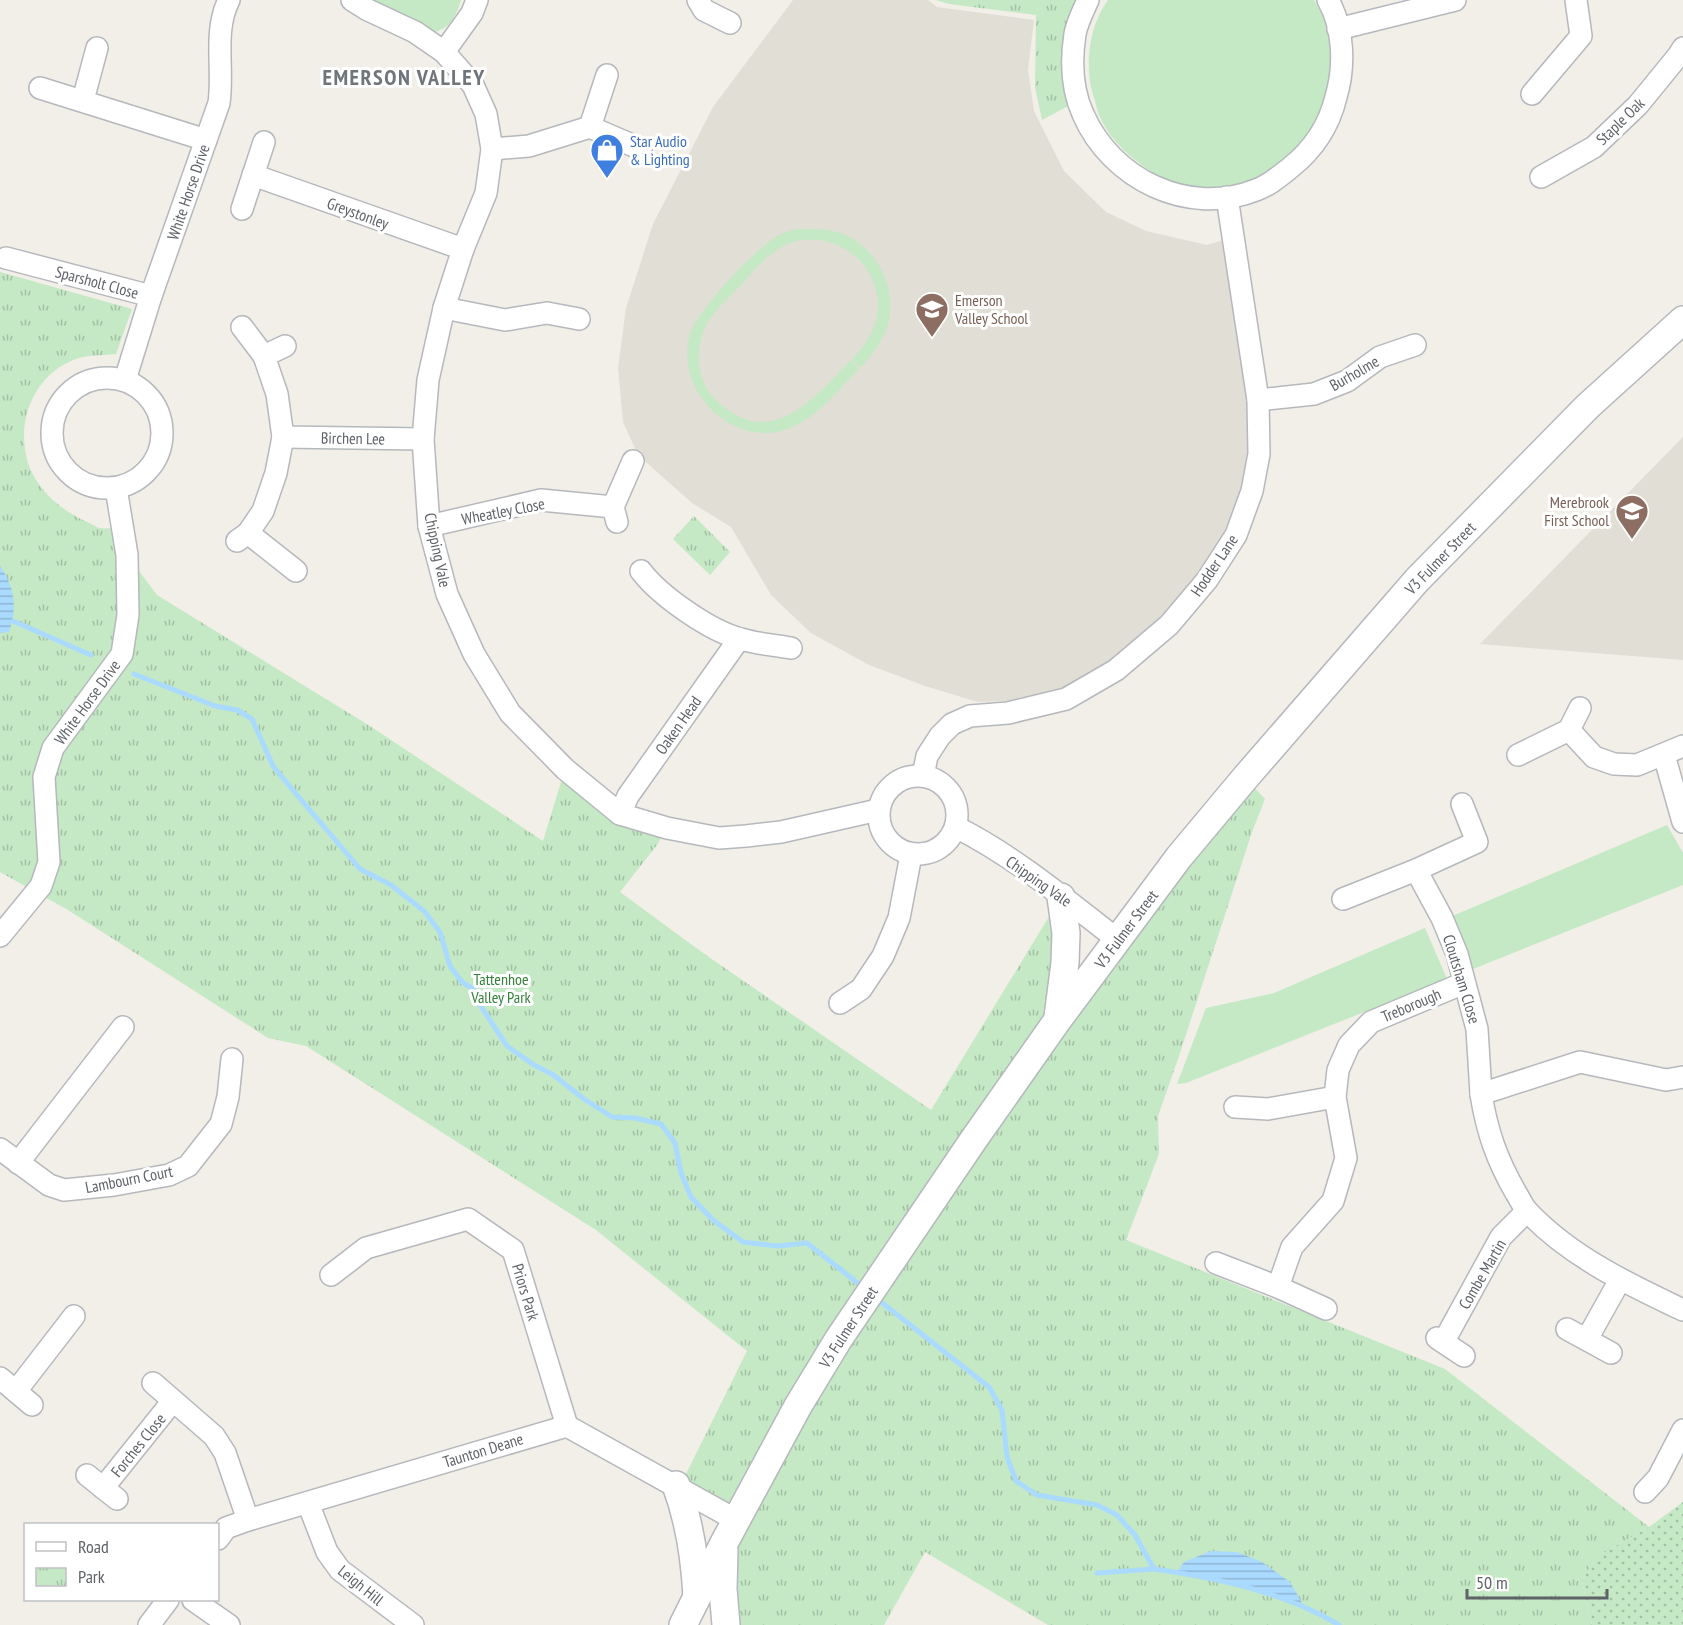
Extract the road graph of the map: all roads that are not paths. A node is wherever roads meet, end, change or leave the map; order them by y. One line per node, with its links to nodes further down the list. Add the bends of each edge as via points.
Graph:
1 (229, 0): 19 (street, White Horse Drive, via 220,34 219,103)
2 (352, 0): 13 (street, Chipping Vale, via 415,32)
3 (477, 0): 13 (street)
4 (698, 0): 9 (street, via 704,10)
5 (1088, 0): 25 (street, via 1075,32 1073,75 1082,113 1096,139 1120,166 1149,185 1204,199)
6 (1328, 0): 10 (street)
7 (1455, 0): 10 (street)
8 (1576, 0): 16 (street, via 1581,36)
9 (729, 23)
10 (1338, 29): 25 (street, via 1340,83 1332,114 1319,138 1283,174 1257,190)
11 (97, 48): 17 (street)
12 (1683, 48): 24 (street, Staple Oak, via 1625,120 1594,147)
13 (444, 52): 21 (street, Chipping Vale, via 474,85 486,114)
14 (607, 75): 18 (street)
15 (40, 87): 17 (street)
16 (1532, 94)
17 (83, 100): 19 (street)
18 (590, 127): 21 (street, via 529,146); 22 (street)
19 (206, 140): 29 (street, White Horse Drive)
20 (264, 142): 23 (street)
21 (492, 149): 27 (street, Chipping Vale, via 486,194)
22 (641, 149)
23 (253, 175): 26 (street); 27 (street, Greystonley)
24 (1541, 177)
25 (1227, 197): 38 (street, Hodder Lane)
26 (242, 209)
27 (463, 249): 30 (street, Chipping Vale)
28 (6, 258): 29 (street, Sparsholt Close, via 46,258)
29 (151, 296): 37 (street, White Horse Drive)
30 (444, 308): 31 (street, via 505,320 548,313); 40 (street, Chipping Vale, via 428,381)
31 (579, 319)
32 (1683, 320): 64 (street, V3 Fulmer Street, via 1588,406 1418,580 1179,857)
33 (242, 327): 36 (street)
34 (1415, 345): 38 (street, Burholme, via 1380,357 1347,381 1314,394)
35 (285, 346): 36 (street)
36 (264, 356): 39 (street, via 277,394)
37 (125, 380): 42 (street, via 141,388 154,402 162,419 163,438 148,471 133,483); 42 (street, via 107,377 81,384 60,402 53,419 56,455 66,470 80,482 97,488)
38 (1258, 400): 53 (street, Hodder Lane, via 1259,454 1252,491 1236,535 1207,580 1169,625 1116,670 1066,699 1008,713 970,716 952,724 927,756)
39 (283, 437): 40 (street, Birchen Lee); 44 (street, via 263,511 242,537)
40 (423, 439): 43 (street, Chipping Vale)
41 (633, 461): 43 (street, Wheatley Close, via 615,514 542,500)
42 (116, 488): 63 (street, White Horse Drive, via 128,578 122,654 53,748 44,777 49,862 41,886)
43 (429, 526): 56 (street, Chipping Vale, via 447,594 474,654 510,712 565,769)
44 (296, 571)
45 (650, 576): 46 (street, via 677,605)
46 (739, 639): 47 (street); 56 (street, Oaken Head, via 628,796)
47 (791, 648)
48 (1580, 708): 49 (street)
49 (1569, 730): 51 (street); 52 (street, via 1594,757 1614,764 1637,765)
50 (1683, 746): 52 (street)
51 (1518, 755)
52 (1664, 755): 57 (street)
53 (923, 776): 55 (street, via 899,780 882,798); 58 (street, via 944,785 951,794 956,804)
54 (1462, 804): 60 (street, via 1477,842)
55 (878, 810): 56 (street, Chipping Vale, via 781,832 719,838); 59 (street, via 886,839 899,851)
56 (620, 814)
57 (1683, 822)
58 (956, 827): 59 (street, via 934,852); 61 (street, Chipping Vale, via 1019,865)
59 (911, 855): 66 (street, via 899,918 883,956 861,989)
60 (1416, 870): 62 (street); 65 (street, Cloutsham Close, via 1452,938)
61 (1061, 897): 64 (street, Chipping Vale); 67 (street, via 1066,943)
62 (1343, 899)
63 (0, 936)
64 (1118, 940): 67 (street, V3 Fulmer Street)
65 (1464, 982): 71 (street, Cloutsham Close, via 1477,1029); 72 (street, Treborough, via 1371,1022 1349,1045 1338,1070)
66 (840, 1003)
67 (1057, 1022): 99 (street, V3 Fulmer Street, via 838,1340)
68 (123, 1027): 75 (street)
69 (232, 1059): 75 (street, Lambourn Court, via 221,1124 188,1166 158,1177 64,1190 49,1185)
70 (1682, 1081): 71 (street, via 1580,1062)
71 (1481, 1094): 76 (street, Cloutsham Close, via 1486,1128 1504,1172)
72 (1335, 1097): 73 (street, via 1267,1099); 80 (street, Treborough, via 1346,1158 1333,1201 1292,1247)
73 (1235, 1107)
74 (0, 1149): 75 (street, Lambourn Court)
75 (18, 1163)
76 (1527, 1211): 79 (street, Cloutsham Close, via 1568,1247); 87 (street, Combe Martin, via 1501,1237 1440,1340)
77 (1216, 1263): 80 (street)
78 (331, 1275): 92 (street, Priors Park, via 366,1248 468,1219 513,1250)
79 (1620, 1280): 82 (street, Cloutsham Close); 85 (street)
80 (1278, 1287): 81 (street)
81 (1326, 1309)
82 (1683, 1310)
83 (75, 1316): 89 (street)
84 (1567, 1329): 85 (street)
85 (1587, 1339): 86 (street)
86 (1611, 1353)
87 (1464, 1356)
88 (153, 1383): 90 (street, Forches Close)
89 (8, 1385): 91 (street)
90 (172, 1402): 95 (street, Forches Close); 98 (street, Forches Close, via 214,1436 225,1453)
91 (32, 1405)
92 (567, 1426): 94 (street); 97 (street, Taunton Deane)
93 (1683, 1430): 96 (street, via 1658,1478)
94 (676, 1485): 99 (street); 101 (street, via 689,1524)
95 (102, 1487)
96 (1645, 1492)
97 (308, 1503): 98 (street, Taunton Deane); 106 (street, Leigh Hill, via 327,1552 340,1570)
98 (248, 1520): 100 (street, Taunton Deane, via 226,1528)
99 (730, 1532): 101 (street, V3 Fulmer Street); 108 (street, via 723,1589)
100 (219, 1538)
101 (697, 1598): 107 (street, V3 Fulmer Street)
102 (167, 1601): 104 (street)
103 (196, 1601): 105 (street)
104 (149, 1625)
105 (229, 1625)
106 (413, 1625)
107 (683, 1625)
108 (726, 1625)

